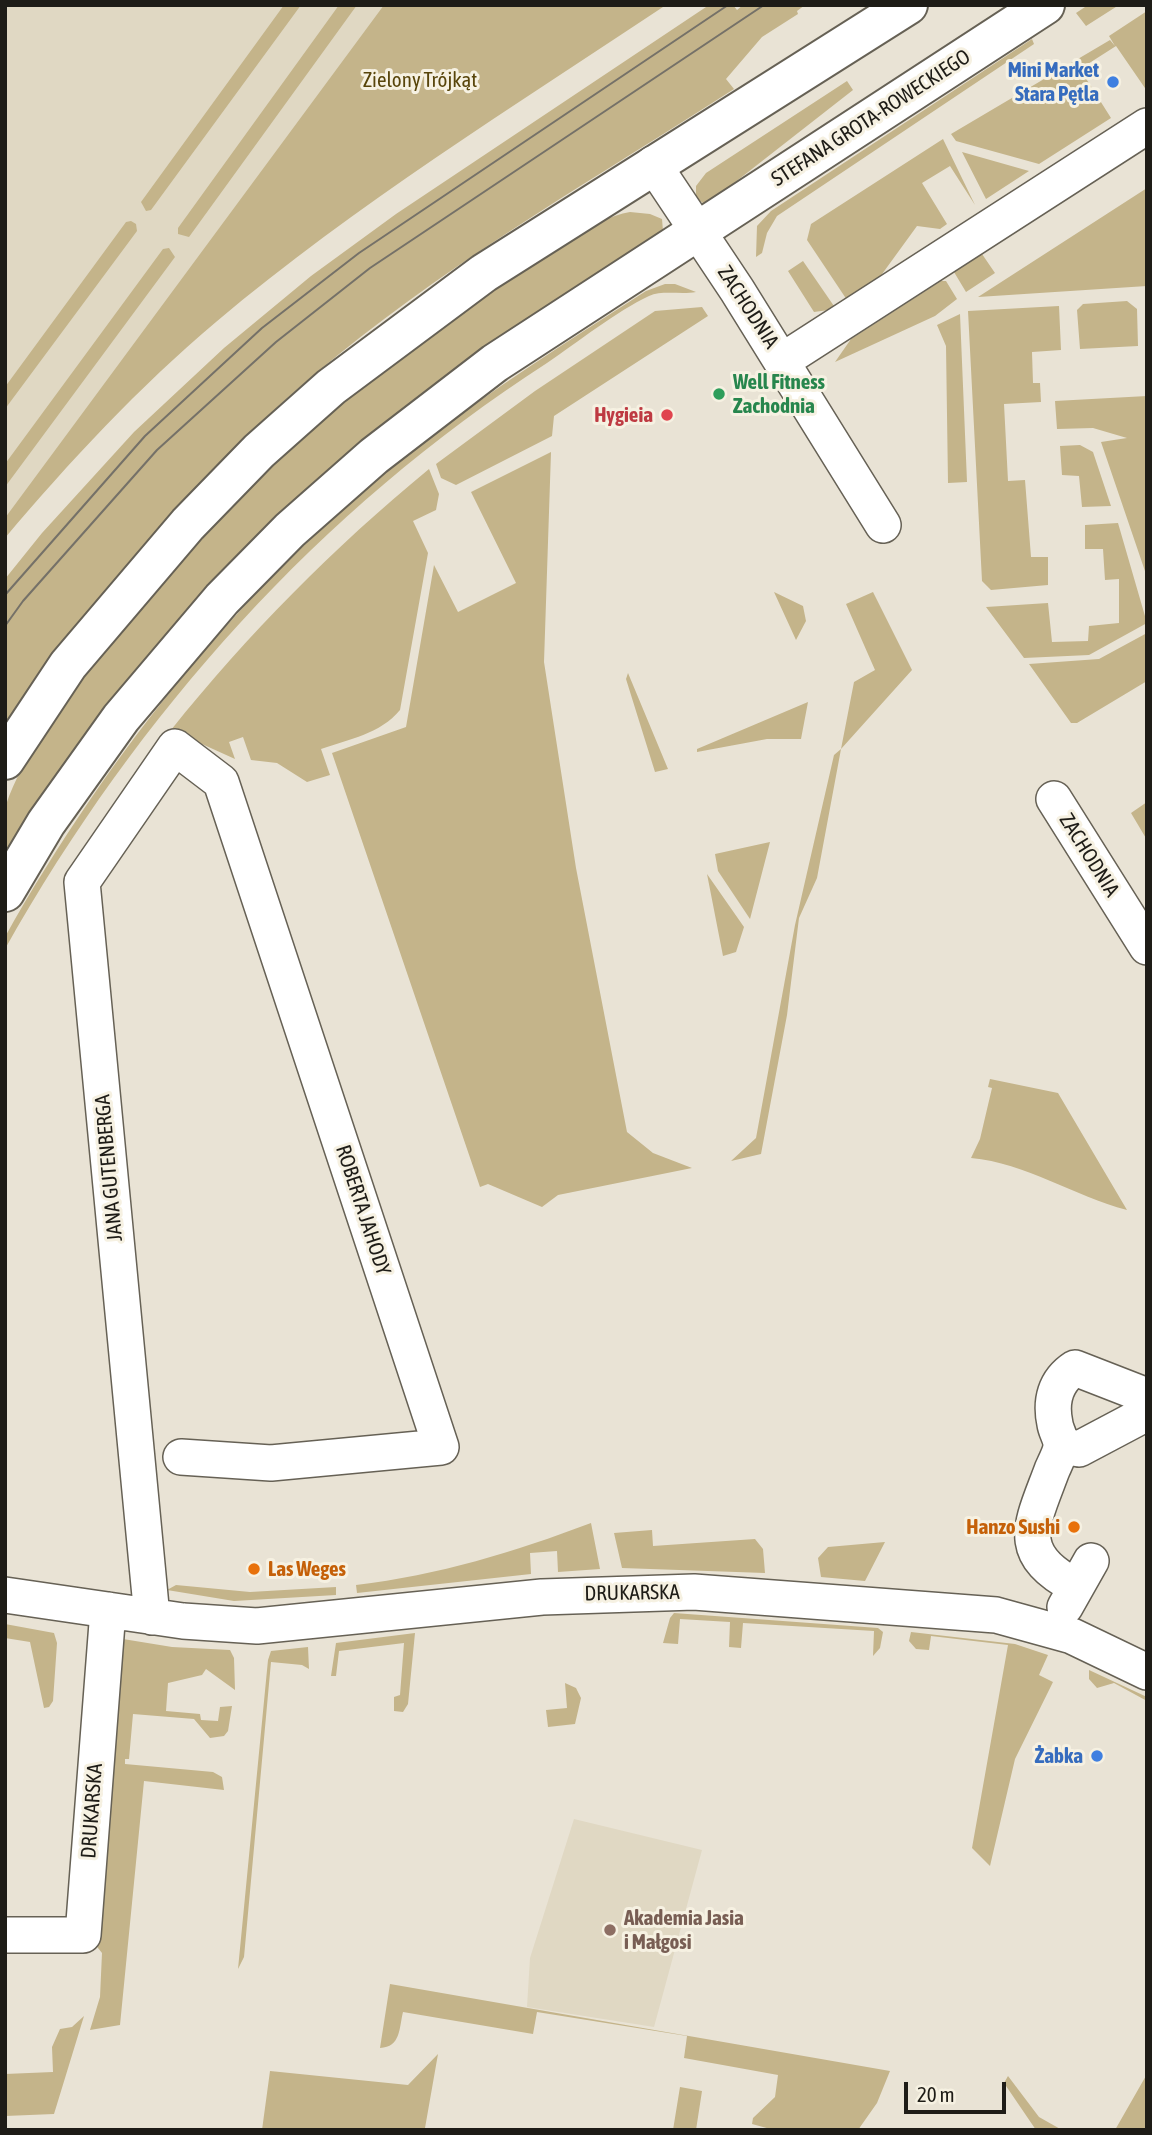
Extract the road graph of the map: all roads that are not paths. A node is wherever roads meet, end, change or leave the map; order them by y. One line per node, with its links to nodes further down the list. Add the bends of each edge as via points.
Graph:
1 (908, 5): 4 (main road)
2 (1045, 5): 5 (main road, STEFANA GROTA-ROWECKIEGO)
3 (1147, 126): 6 (street)
4 (653, 164): 5 (street, ZACHODNIA); 9 (main road, via 484,273 331,387 259,451 188,524 68,665)
5 (698, 230): 6 (street, ZACHODNIA); 11 (main road, STEFANA GROTA-ROWECKIEGO, via 495,363 374,456 289,530 222,599 121,718 46,823)
6 (782, 361): 7 (street, ZACHODNIA)
7 (883, 525)
8 (175, 747): 16 (street, ROBERTA JAHODY, via 221,782 440,1447 271,1463); 19 (street, JANA GUTENBERGA, via 82,883)
9 (5, 760)
10 (1054, 799): 12 (street, ZACHODNIA)
11 (5, 892)
12 (1147, 947)
13 (1147, 1396): 15 (street, via 1074,1368 1062,1377 1053,1397 1054,1422)
14 (1147, 1413): 15 (street, via 1079,1449)
15 (1062, 1446): 20 (street, via 1031,1537 1043,1564 1083,1573)
16 (181, 1457)
17 (5, 1595): 18 (street, DRUKARSKA)
18 (108, 1610): 19 (street, DRUKARSKA); 22 (street, DRUKARSKA, via 83,1935)
19 (152, 1617): 20 (street, DRUKARSKA, via 213,1625 281,1625 542,1597 695,1592 970,1612)
20 (1056, 1630): 21 (street, DRUKARSKA)
21 (1147, 1672)
22 (5, 1935)

